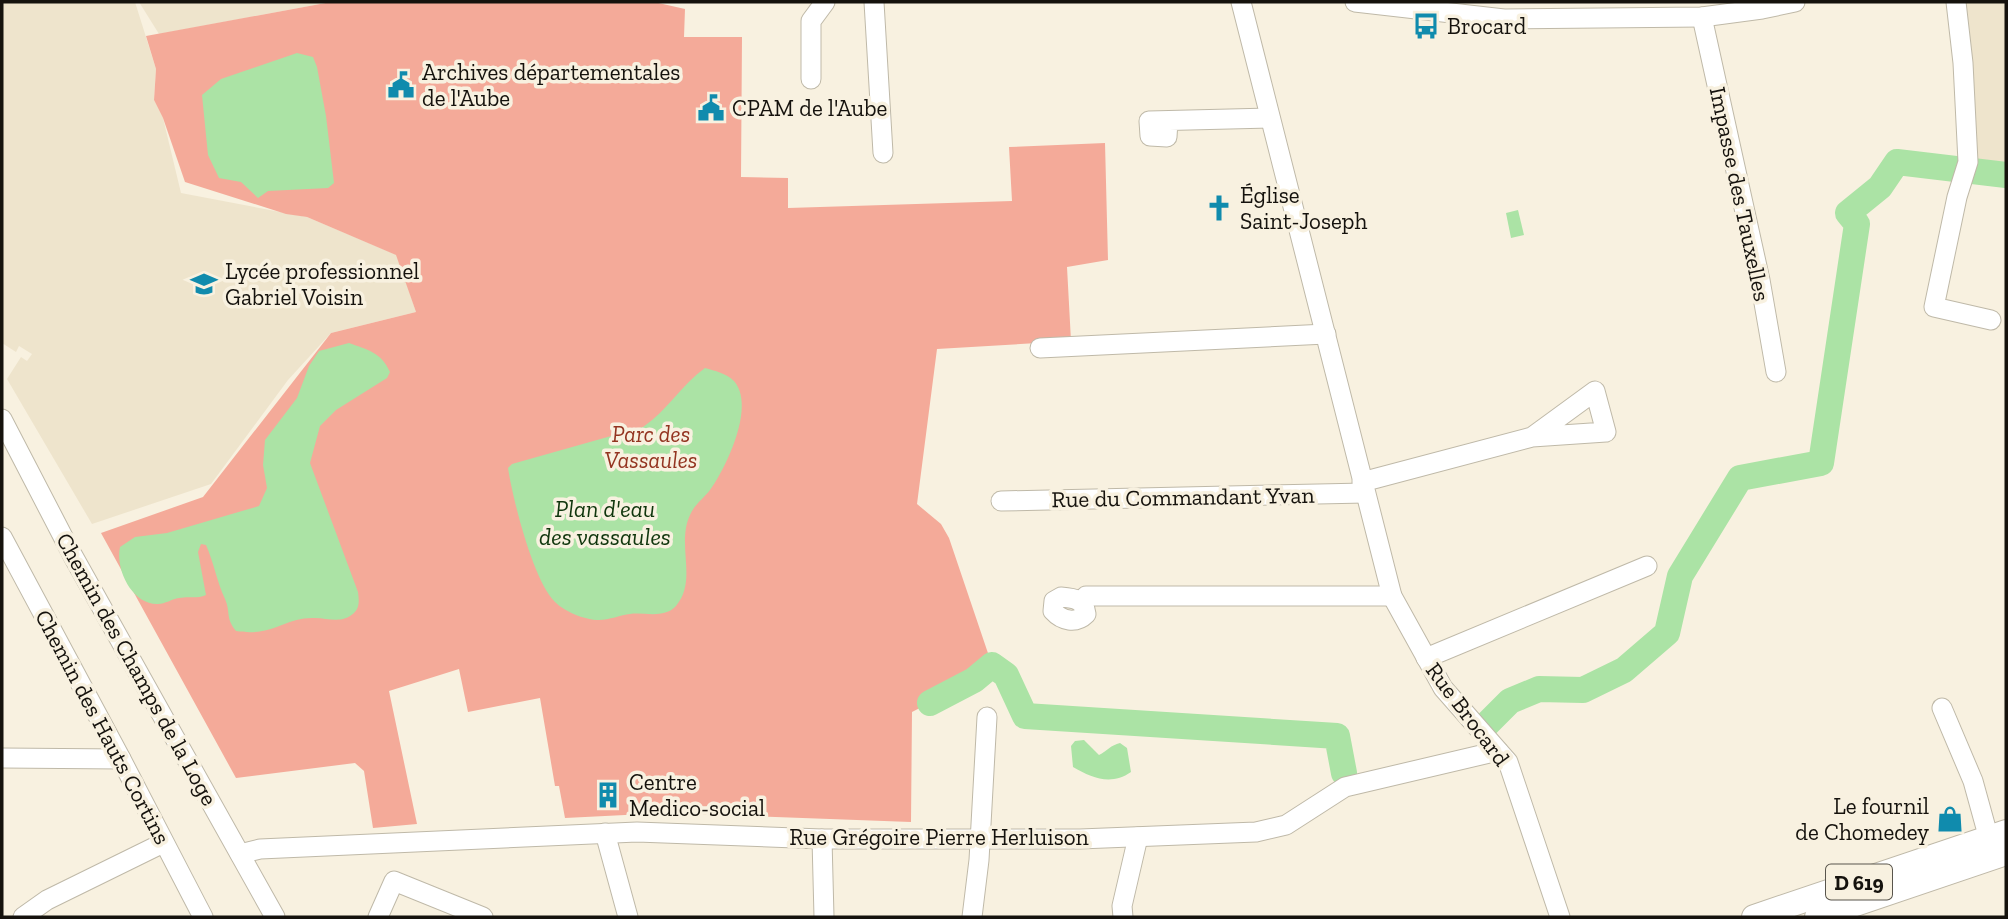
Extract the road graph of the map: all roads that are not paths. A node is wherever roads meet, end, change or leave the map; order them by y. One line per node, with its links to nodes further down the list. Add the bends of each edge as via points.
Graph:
1 (825, 2): 11 (street, via 811,21)
2 (874, 2): 14 (street)
3 (1241, 2): 12 (street, Rue Brocard)
4 (1354, 2): 7 (street)
5 (1795, 2): 10 (street)
6 (1956, 2): 15 (street, via 1966,168 1934,307)
7 (1399, 4): 8 (street)
8 (1493, 10): 9 (street)
9 (1554, 10): 10 (street)
10 (1702, 18): 18 (street, Impasse des Tauxelles)
11 (811, 79)
12 (1270, 118): 13 (street); 16 (street, Rue Brocard)
13 (1168, 121)
14 (883, 153)
15 (1991, 320)
16 (1326, 334): 17 (street); 21 (street, Rue Brocard)
17 (1040, 348)
18 (1776, 372)
19 (2, 419): 39 (street, Chemin des Champs de la Loge)
20 (1532, 437): 21 (street, Rue du Commandant Yvan)
21 (1364, 488): 22 (street, Rue du Commandant Yvan); 25 (street, Rue Brocard)
22 (1000, 501)
23 (2, 537): 32 (street, Chemin des Hauts Cortins)
24 (1647, 566): 27 (street)
25 (1392, 596): 26 (street, via 1086,596); 27 (street, Rue Brocard)
26 (1082, 602)
27 (1426, 658): 30 (street, Rue Brocard, via 1443,688)
28 (1942, 708): 37 (street)
29 (987, 717): 36 (street)
30 (1498, 751): 34 (street, Rue Grégoire Pierre Herluison, via 1345,788 1286,825 1256,832); 49 (street, Rue Brocard, via 1508,762)
31 (2, 758): 32 (street)
32 (121, 759): 38 (street, Chemin des Hauts Cortins)
33 (605, 833): 35 (street, Rue Grégoire Pierre Herluison); 39 (street, Rue Grégoire Pierre Herluison, via 260,849); 45 (street)
34 (1138, 836): 36 (street, Rue Grégoire Pierre Herluison); 48 (street)
35 (822, 839): 36 (street, Rue Grégoire Pierre Herluison); 46 (street)
36 (979, 839): 47 (street)
37 (2001, 841): 50 (main road, D 619); 51 (main road, D 619)
38 (163, 843): 40 (street, via 47,900); 41 (street, Chemin des Hauts Cortins)
39 (240, 854): 42 (street, Chemin des Champs de la Loge)
40 (23, 917)
41 (203, 917)
42 (275, 917)
43 (378, 917): 44 (street, via 394,881)
44 (482, 917)
45 (628, 917)
46 (824, 917)
47 (972, 917)
48 (1122, 917)
49 (1560, 917)
50 (1754, 917)
51 (1817, 917)

